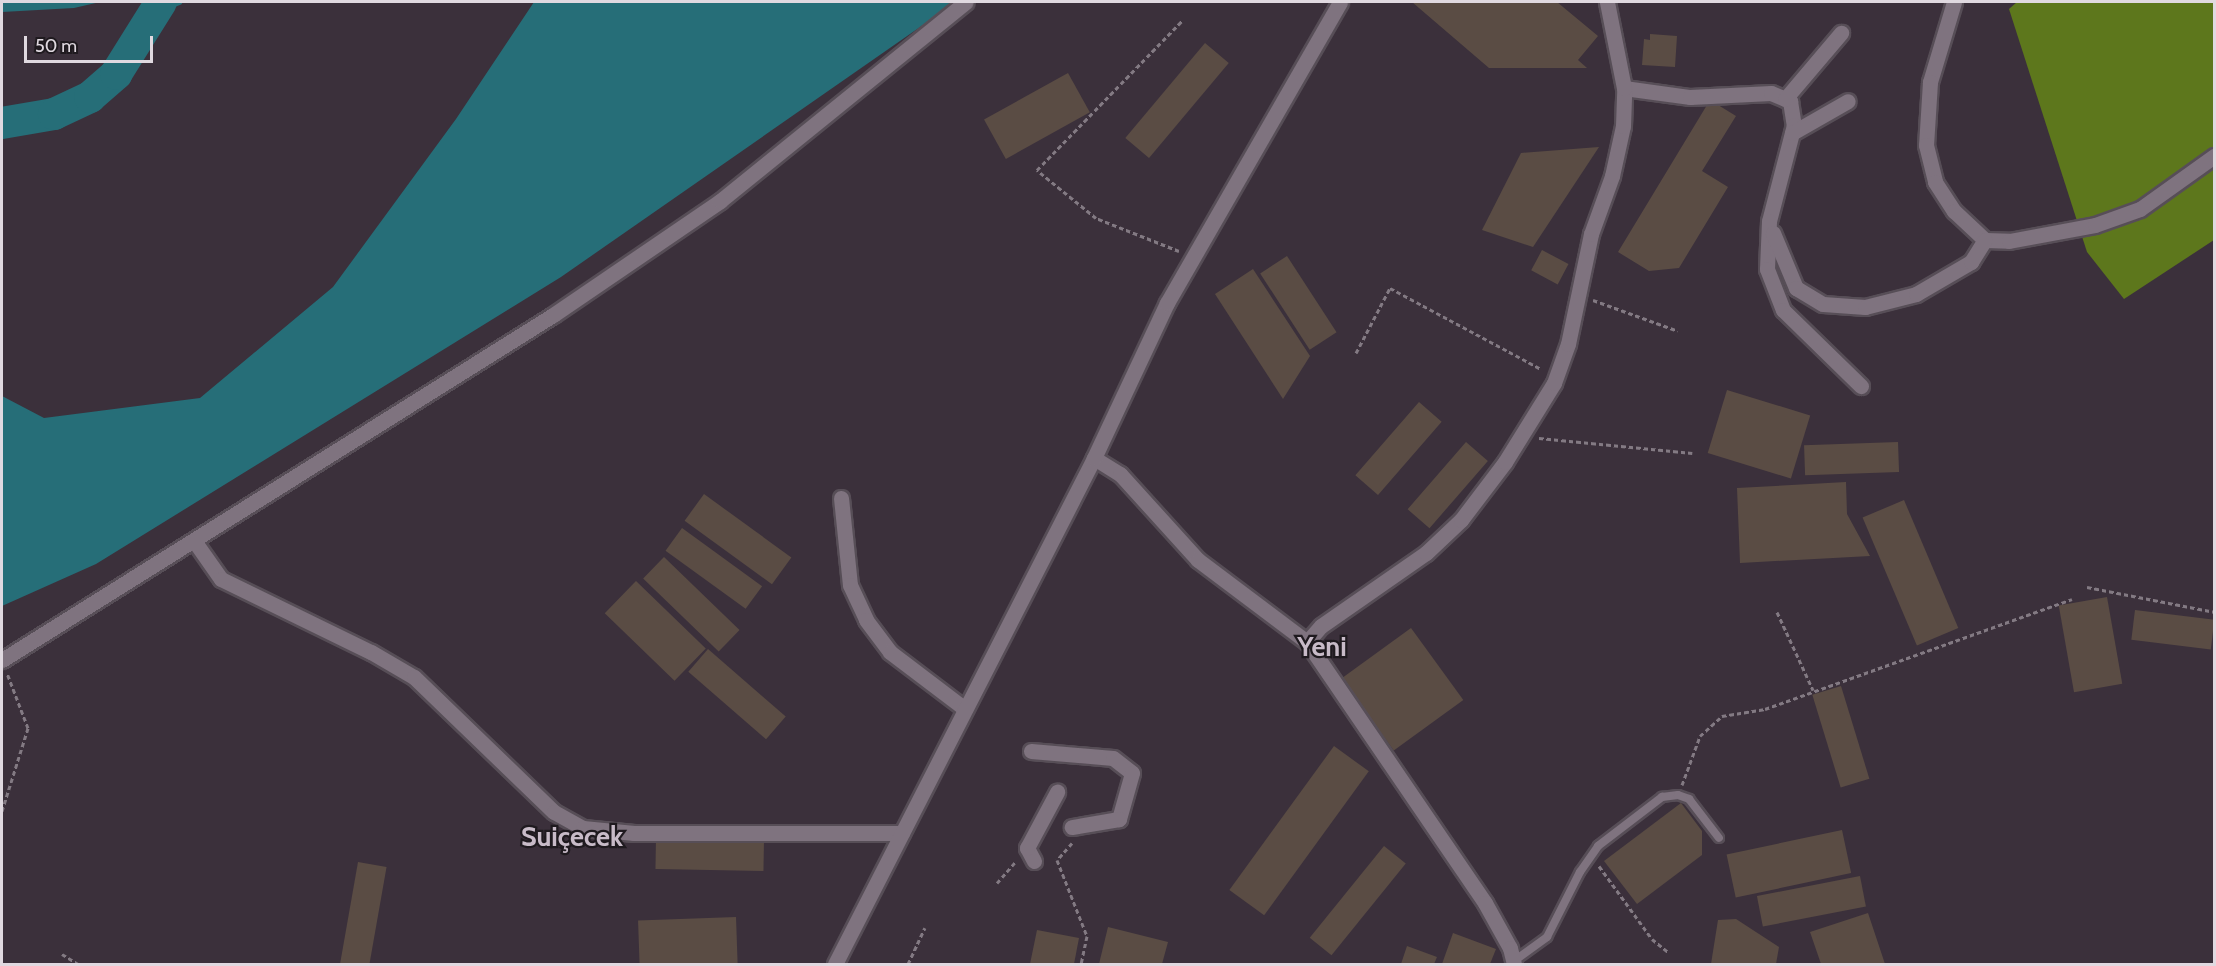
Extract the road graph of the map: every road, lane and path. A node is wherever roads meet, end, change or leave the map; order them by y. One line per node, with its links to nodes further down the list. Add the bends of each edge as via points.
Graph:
1 (966, 2): 24 (street, via 720,201 553,315)
2 (1340, 2): 14 (street, via 1276,119)
3 (1607, 2): 7 (street)
4 (1954, 2): 13 (street, via 1930,82 1926,145 1935,182 1954,211)
5 (1183, 20): 14 (path, via 1037,170 1096,218)
6 (1841, 33): 8 (street)
7 (1624, 88): 8 (street, via 1690,97 1771,93); 15 (street, via 1623,126 1612,176 1591,234)
8 (1785, 99): 10 (street, via 1790,101)
9 (1848, 101): 10 (street)
10 (1792, 133): 12 (street)
11 (2214, 156): 13 (street, via 2140,209 2113,219 2009,242)
12 (1769, 221): 13 (street, via 1781,259 1796,288 1823,304 1865,307 1916,294 1971,262); 19 (street, via 1767,269 1783,309)
13 (1985, 240)
14 (1192, 257): 22 (street)
15 (1577, 294): 16 (path); 18 (street, via 1568,344)
16 (1678, 331)
17 (1356, 353): 18 (path, via 1390,288)
18 (1556, 377): 20 (street)
19 (1862, 386)
20 (1519, 437): 21 (path); 29 (street, via 1461,520 1426,553 1321,626)
21 (1692, 453)
22 (1094, 458): 29 (street, via 1120,474 1198,560); 32 (street)
23 (841, 498): 32 (street, via 850,585 866,620 890,652)
24 (195, 542): 30 (street); 38 (street, via 221,579 414,677 554,812 583,828 634,833)
25 (2087, 587): 28 (path)
26 (2072, 599): 31 (path)
27 (1778, 612): 31 (path)
28 (2214, 612)
29 (1307, 642): 46 (street, via 1485,903)
30 (2, 660): 36 (path, via 28,728)
31 (1813, 690): 35 (path, via 1765,709 1722,716 1700,736)
32 (965, 709): 38 (street)
33 (1031, 751): 37 (street, via 1113,758 1132,773 1119,819)
34 (1057, 792): 41 (street)
35 (1678, 795): 39 (lane, via 1694,803); 40 (lane, via 1662,797)
36 (2, 811)
37 (1075, 831): 50 (path, via 1058,860 1087,936)
38 (902, 833): 48 (street)
39 (1719, 838)
40 (1591, 854): 44 (path, via 1652,939); 46 (lane, via 1547,937)
41 (1030, 855): 42 (path)
42 (997, 883)
43 (924, 928): 49 (path)
44 (1669, 953)
45 (62, 954): 47 (path)
46 (1514, 963)
47 (78, 964)
48 (835, 964)
49 (908, 964)
50 (1081, 964)

